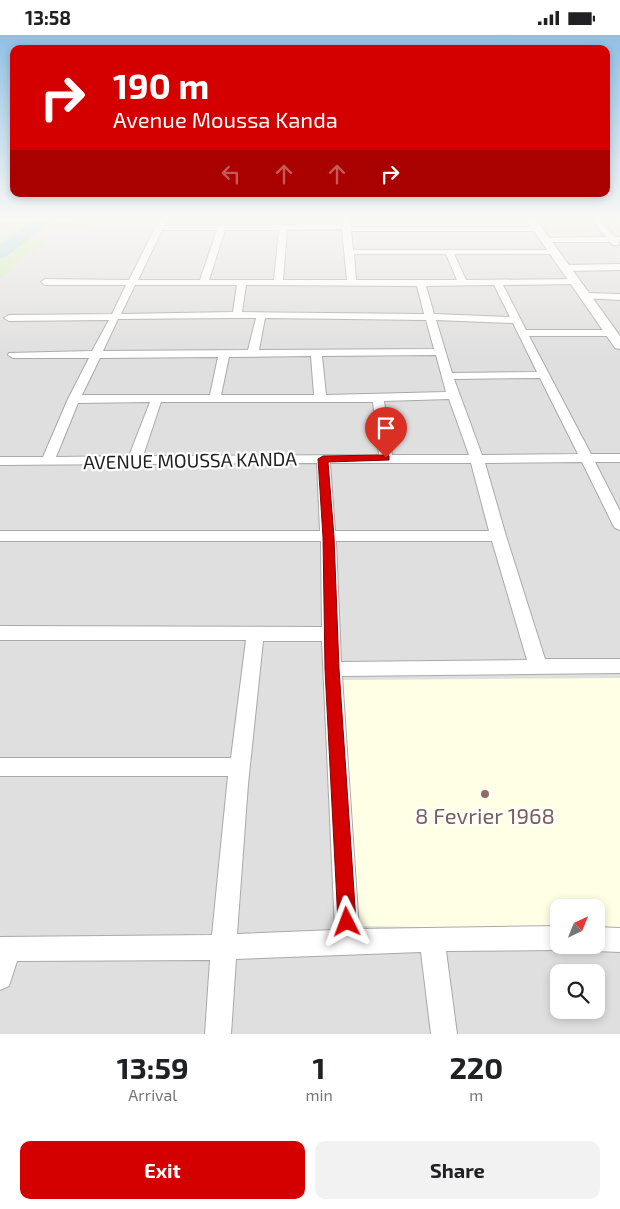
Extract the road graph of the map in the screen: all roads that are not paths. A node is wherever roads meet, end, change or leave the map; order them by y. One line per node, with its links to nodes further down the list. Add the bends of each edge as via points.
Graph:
1 (140, 265): 10 (street)
2 (209, 265): 11 (street)
3 (280, 265): 15 (street)
4 (350, 265): 12 (street)
5 (455, 265): 18 (street)
6 (563, 265): 8 (street)
7 (620, 267): 8 (street)
8 (566, 268): 13 (street)
9 (45, 281): 10 (street)
10 (132, 281): 11 (street); 23 (street)
11 (204, 281): 14 (street)
12 (352, 281): 15 (street); 17 (street)
13 (576, 281): 16 (street); 19 (street)
14 (242, 282): 15 (street); 21 (street)
15 (278, 282)
16 (497, 282): 18 (street); 26 (street)
17 (420, 283): 18 (street); 25 (street)
18 (463, 283)
19 (586, 296): 20 (street); 28 (street)
20 (620, 297)
21 (237, 315): 22 (street); 23 (street)
22 (261, 316): 25 (street); 33 (street)
23 (115, 317): 24 (street); 31 (street)
24 (9, 318)
25 (430, 318): 26 (street); 30 (street)
26 (516, 319): 27 (street)
27 (522, 333): 28 (street); 36 (street)
28 (611, 333): 29 (street)
29 (620, 345)
30 (440, 352): 34 (street); 37 (street)
31 (97, 353): 32 (street); 35 (street); 43 (street)
32 (224, 353): 33 (street); 41 (street)
33 (253, 353): 34 (street)
34 (316, 353): 39 (street)
35 (13, 355)
36 (542, 375): 37 (street); 45 (street)
37 (449, 376): 38 (street)
38 (453, 395): 42 (street); 48 (street)
39 (320, 397): 41 (street); 42 (street)
40 (157, 398): 41 (street); 43 (street); 51 (street)
41 (215, 398)
42 (378, 398): 44 (street)
43 (74, 399): 50 (street)
44 (386, 458): 47 (street, AVENUE MOUSSA KANDA); 48 (street, AVENUE MOUSSA KANDA)
45 (586, 458): 46 (street, AVENUE MOUSSA KANDA); 48 (street, AVENUE MOUSSA KANDA); 52 (street)
46 (620, 458)
47 (323, 459): 51 (street, AVENUE MOUSSA KANDA); 55 (street)
48 (477, 459): 54 (street)
49 (0, 461): 50 (street, AVENUE MOUSSA KANDA)
50 (48, 461): 51 (street, AVENUE MOUSSA KANDA)
51 (134, 462)
52 (620, 525)
53 (0, 536): 55 (street)
54 (498, 536): 55 (street); 59 (street)
55 (328, 537): 57 (street)
56 (0, 633): 58 (street)
57 (331, 634): 58 (street); 61 (street)
58 (255, 635): 63 (street)
59 (538, 666): 60 (street); 61 (street)
60 (620, 666)
61 (332, 669): 68 (street)
62 (0, 767): 63 (street)
63 (238, 767): 69 (street)
64 (550, 938): 65 (street)
65 (432, 939): 68 (street); 73 (street)
66 (605, 939): 67 (street)
67 (620, 940)
68 (348, 942): 69 (street)
69 (223, 947): 70 (street); 72 (street)
70 (4, 949): 71 (street)
71 (0, 977)
72 (218, 1034)
73 (444, 1034)

